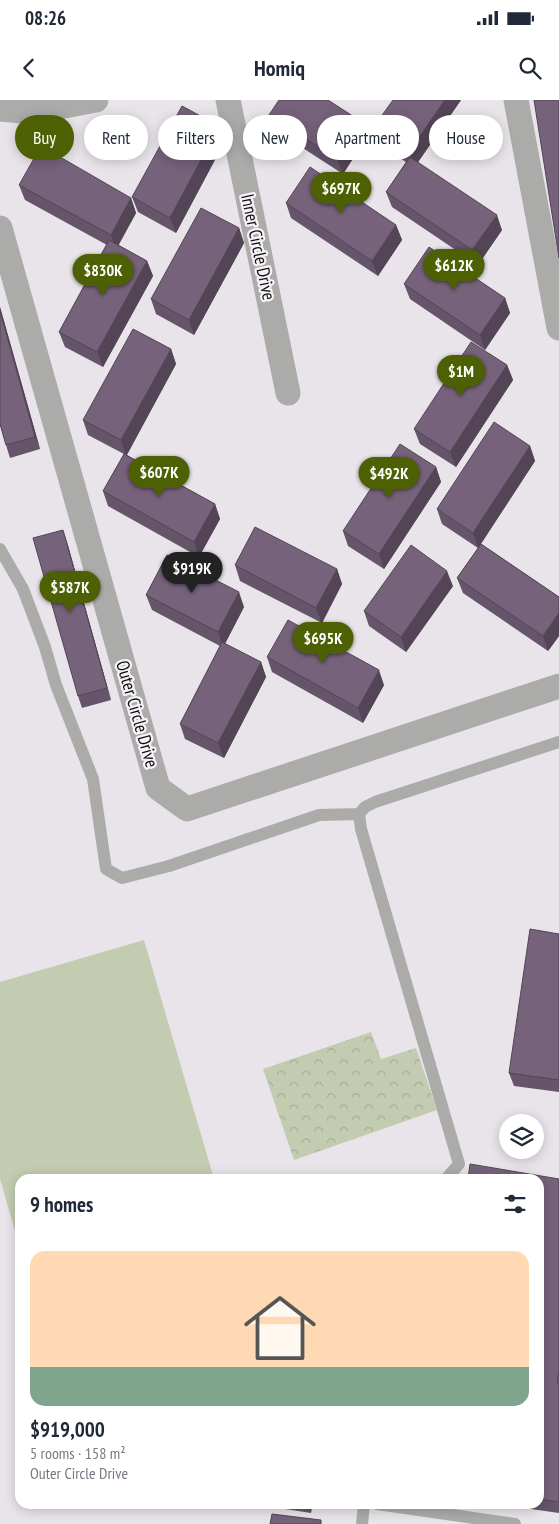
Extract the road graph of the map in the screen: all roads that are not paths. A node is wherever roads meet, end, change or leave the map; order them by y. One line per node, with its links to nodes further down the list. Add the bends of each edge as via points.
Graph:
1 (96, 100): 4 (street, via 32,112)
2 (228, 100): 7 (street, Inner Circle Drive)
3 (516, 100): 6 (street)
4 (0, 109)
5 (0, 228): 9 (street, Outer Circle Drive, via 158,788 187,809)
6 (559, 328)
7 (288, 393)
8 (0, 549): 11 (lane, via 23,589 93,779 106,869 122,878 169,866 319,815)
9 (559, 686)
10 (559, 742): 11 (lane, via 375,802)
11 (359, 814): 12 (lane)
12 (459, 1164): 13 (lane); 14 (lane)
13 (450, 1174)
14 (456, 1174)
15 (364, 1509): 17 (lane)
16 (419, 1509): 18 (lane)
17 (362, 1524)
18 (515, 1524)

